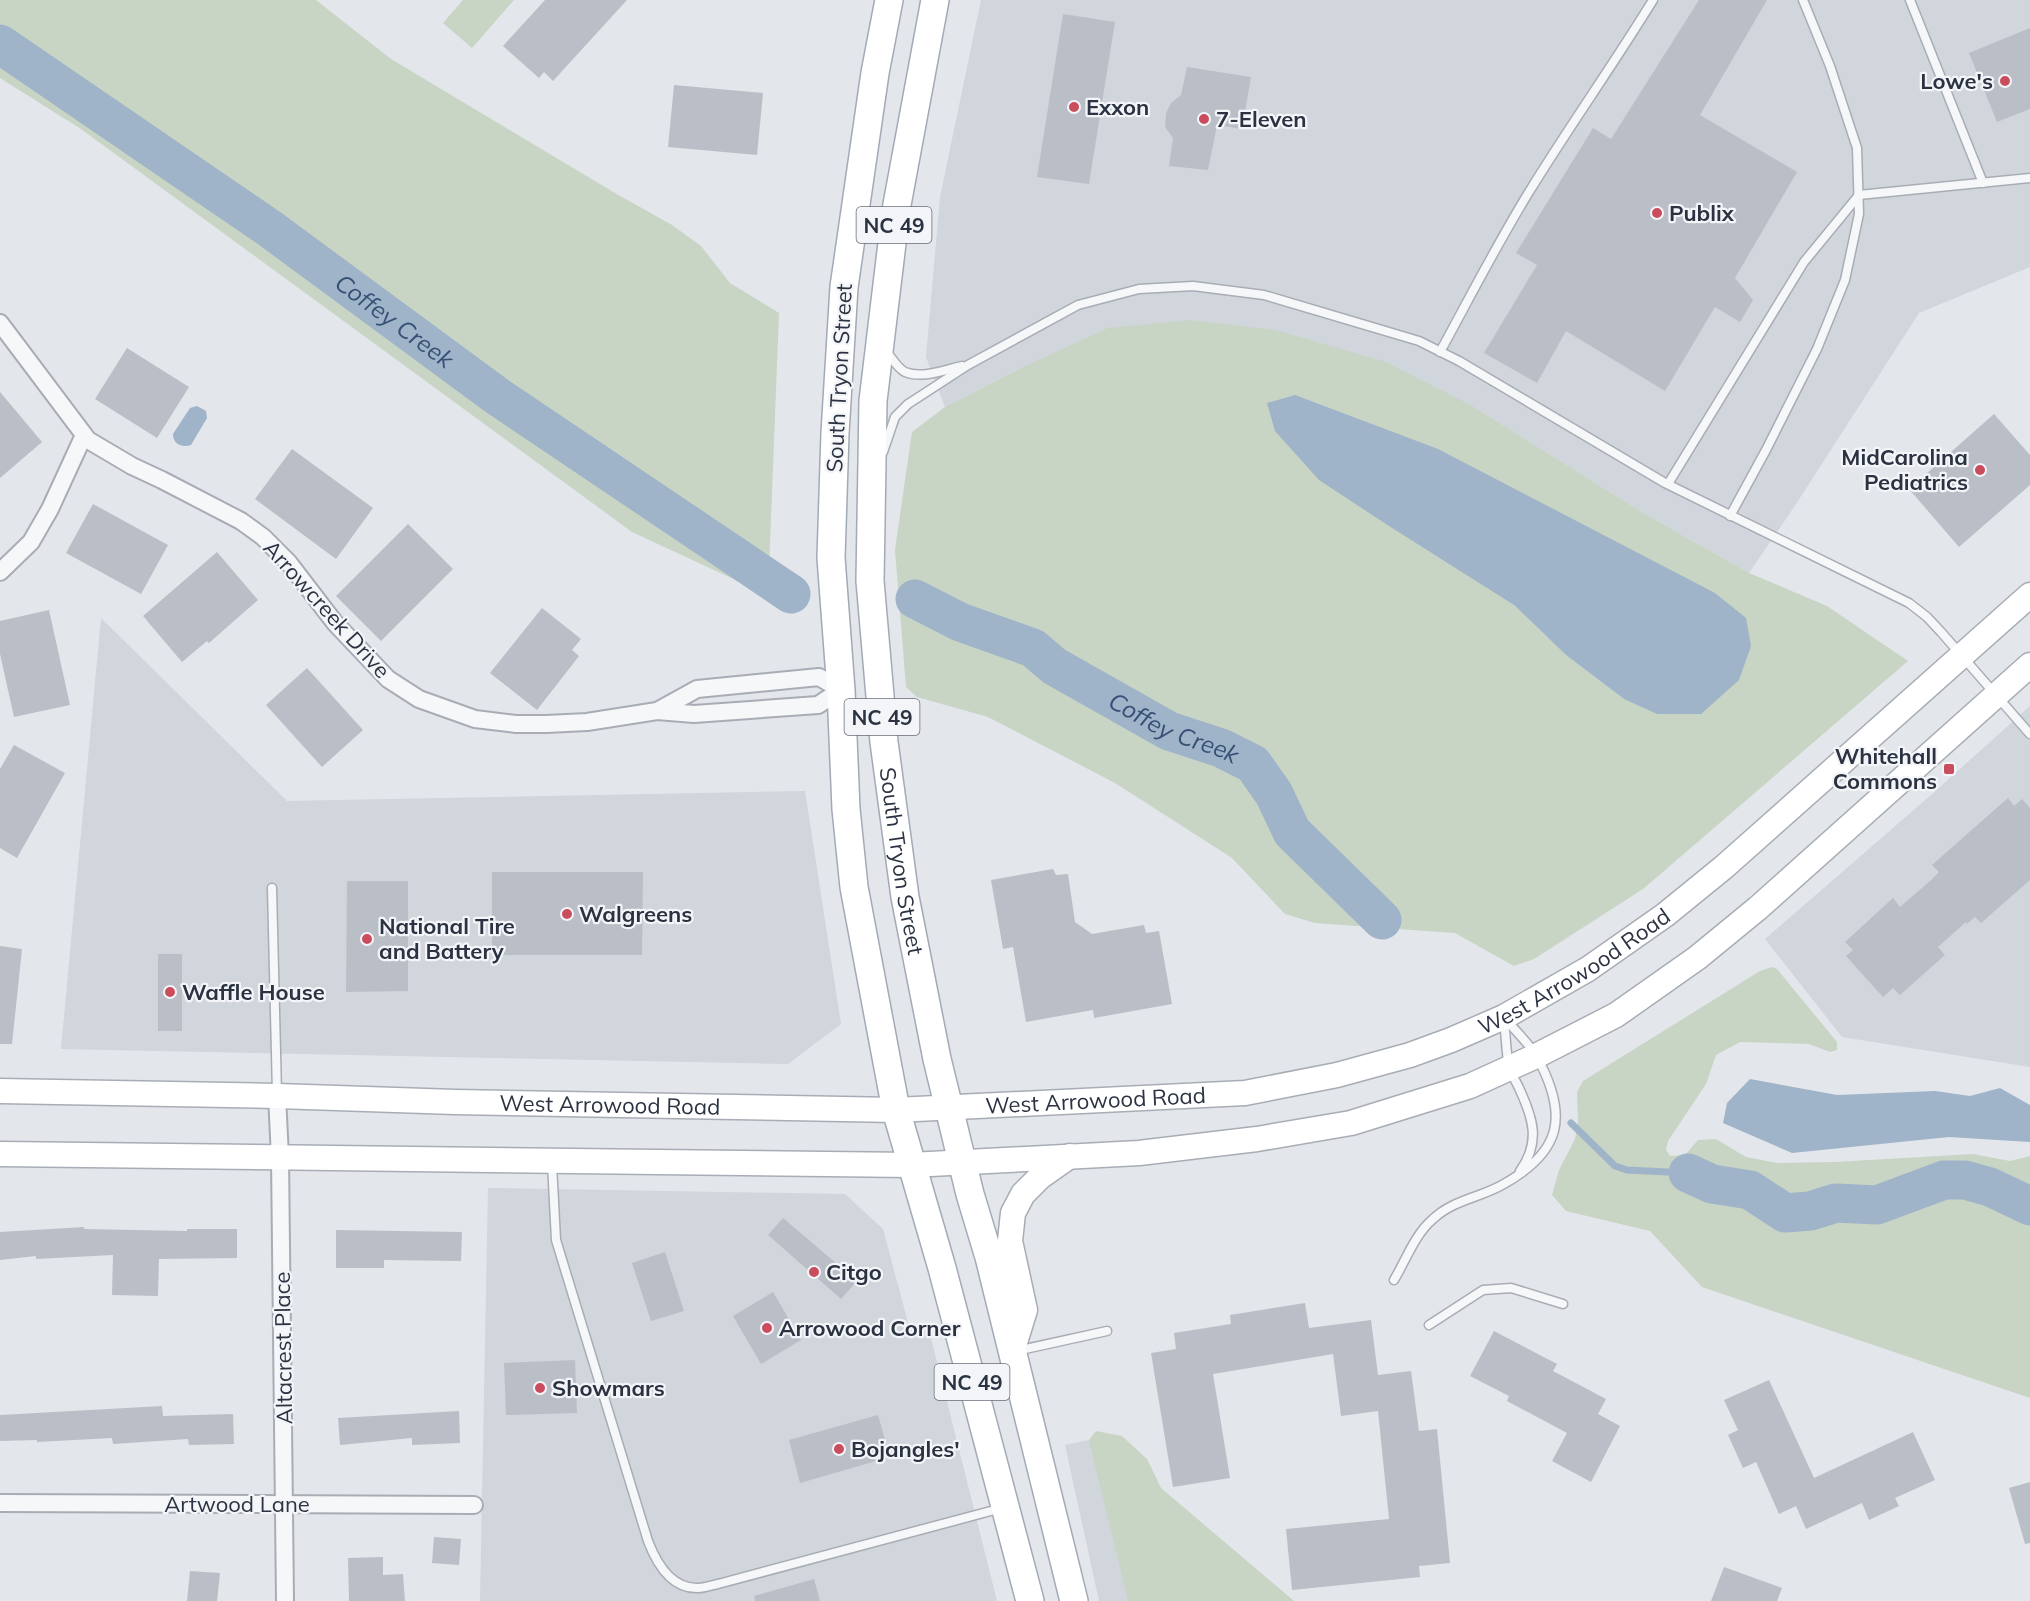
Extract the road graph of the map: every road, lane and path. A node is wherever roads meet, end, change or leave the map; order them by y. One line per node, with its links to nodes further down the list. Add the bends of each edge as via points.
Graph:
1 (889, 0): 21 (main road, South Tryon Street / NC 49, via 874,73 844,287 831,558)
2 (936, 0): 10 (main road, South Tryon Street / NC 49, via 896,210)
3 (1653, 0): 11 (lane, via 1528,194)
4 (1803, 0): 8 (lane, via 1857,148)
5 (1910, 0): 7 (lane)
6 (2030, 178): 7 (lane)
7 (1983, 183): 8 (lane)
8 (1859, 195): 15 (lane, via 1804,262); 16 (lane, via 1859,214 1845,280 1817,349)
9 (0, 323): 13 (street, Arrowcreek Drive)
10 (880, 342): 12 (lane, via 898,367 907,372 929,373); 14 (main road, South Tryon Street / NC 49, via 873,401)
11 (1440, 352): 12 (lane, via 1419,341 1264,295 1193,286 1139,289 1078,305); 15 (lane)
12 (968, 365): 14 (lane, via 908,404 895,417)
13 (84, 435): 17 (street, via 31,542); 23 (street, Arrowcreek Drive, via 108,453 241,521 263,537 388,679 419,699 475,719 516,724 587,722)
14 (872, 484): 31 (main road, South Tryon Street / NC 49, via 870,581 884,742 905,897)
15 (1668, 484): 16 (lane)
16 (1730, 516): 19 (lane, via 1909,603)
17 (0, 572)
18 (2030, 595): 19 (main road, West Arrowood Road)
19 (1962, 656): 22 (lane); 26 (main road, West Arrowood Road, via 1665,915 1588,969)
20 (2030, 665): 22 (main road)
21 (841, 690): 23 (street, Arrowcreek Drive, via 818,705 694,714); 23 (street, Arrowcreek Drive, via 819,677 697,689); 32 (main road, South Tryon Street / NC 49, via 850,857)
22 (1997, 695): 24 (lane); 27 (main road, via 1767,901 1697,958 1616,1015)
23 (657, 711)
24 (2030, 734)
25 (272, 888): 30 (lane)
26 (1504, 1017): 27 (lane); 28 (lane); 31 (main road, West Arrowood Road, via 1410,1055 1245,1093)
27 (1536, 1056): 28 (main road); 39 (lane, via 1555,1103 1557,1124 1545,1152)
28 (1509, 1069): 34 (main road, via 1443,1095 1351,1123 1151,1152); 39 (lane, via 1533,1124 1532,1149)
29 (0, 1091): 30 (main road, West Arrowood Road)
30 (277, 1096): 32 (main road, West Arrowood Road); 35 (street, Altacrest Place)
31 (949, 1107): 32 (main road, West Arrowood Road); 37 (main road, South Tryon Street / NC 49)
32 (896, 1110): 38 (main road, South Tryon Street / NC 49)
33 (0, 1154): 35 (main road)
34 (1070, 1156): 37 (main road); 44 (main road, via 1023,1194 1013,1214 1010,1241 1025,1310)
35 (280, 1157): 36 (main road); 46 (street, Altacrest Place)
36 (552, 1161): 38 (main road); 48 (lane, via 556,1240 648,1541 654,1557 680,1585 698,1588 718,1584)
37 (962, 1161): 38 (main road); 44 (main road, South Tryon Street / NC 49)
38 (911, 1165): 48 (main road, South Tryon Street / NC 49)
39 (1517, 1176): 40 (lane, via 1449,1206 1431,1220)
40 (1395, 1280)
41 (1563, 1304): 42 (lane, via 1511,1287 1483,1290)
42 (1430, 1325)
43 (1107, 1331): 44 (lane)
44 (1012, 1352): 51 (main road, South Tryon Street / NC 49)
45 (0, 1503): 46 (street, Artwood Lane)
46 (286, 1504): 47 (street, Artwood Lane); 49 (street, Altacrest Place)
47 (474, 1505)
48 (1005, 1507): 50 (main road, South Tryon Street / NC 49)
49 (285, 1601)
50 (1030, 1601)
51 (1074, 1601)

